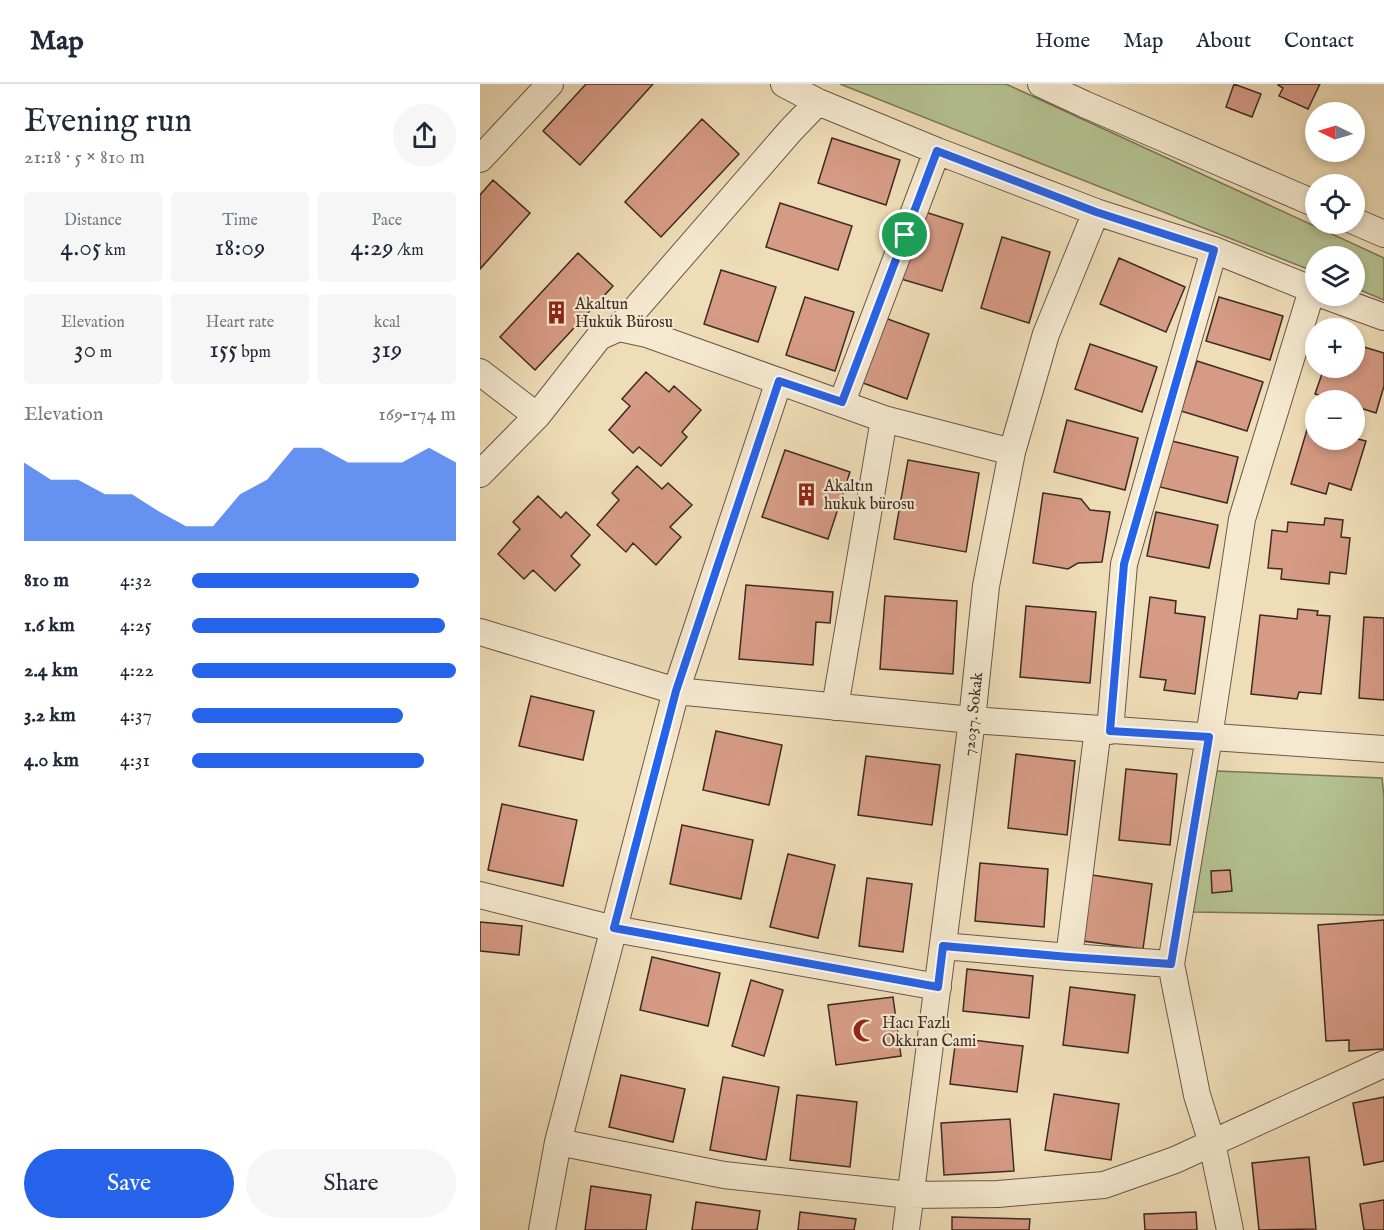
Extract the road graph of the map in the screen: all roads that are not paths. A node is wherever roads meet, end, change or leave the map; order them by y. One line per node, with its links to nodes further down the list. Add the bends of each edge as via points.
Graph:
1 (550, 84): 6 (street)
2 (784, 84): 4 (street)
3 (1041, 84): 7 (street)
4 (818, 102): 5 (street); 16 (street)
5 (937, 151): 8 (street); 19 (street)
6 (480, 159)
7 (1305, 199)
8 (1096, 212): 11 (street); 22 (street, 72037. Sokak, via 1046,334)
9 (1365, 226): 10 (street)
10 (1384, 234)
11 (1214, 250): 12 (street); 28 (street, via 1124,564)
12 (1305, 287)
13 (1313, 306): 29 (street, via 1242,519)
14 (1354, 306): 15 (street)
15 (1384, 318)
16 (619, 328): 18 (street, via 647,334); 20 (street, via 598,337)
17 (480, 372): 20 (street)
18 (779, 381): 19 (street); 25 (street)
19 (842, 402): 21 (street)
20 (537, 416): 23 (street)
21 (884, 419): 22 (street); 26 (street)
22 (1012, 452): 27 (street, 72037. Sokak, via 986,586)
23 (480, 474)
24 (480, 632): 25 (street)
25 (676, 691): 26 (street); 32 (street)
26 (835, 707): 27 (street)
27 (972, 720): 28 (street); 33 (street, 72037. Sokak)
28 (1104, 730): 29 (street); 34 (street)
29 (1209, 737): 30 (street); 35 (street)
30 (1384, 749)
31 (480, 895): 32 (street)
32 (614, 928): 36 (street); 38 (street)
33 (943, 946): 34 (street); 36 (street, 72037. Sokak)
34 (1069, 957): 35 (street)
35 (1171, 964): 39 (street, via 1197,1095)
36 (938, 987): 40 (street, 72037. Sokak)
37 (1384, 1064): 39 (street)
38 (558, 1142): 40 (street, via 724,1175); 41 (street)
39 (1212, 1143): 40 (street, via 1104,1185 998,1194); 43 (street)
40 (910, 1195): 42 (street, 72037. Sokak)
41 (542, 1230)
42 (906, 1230)
43 (1230, 1230)

